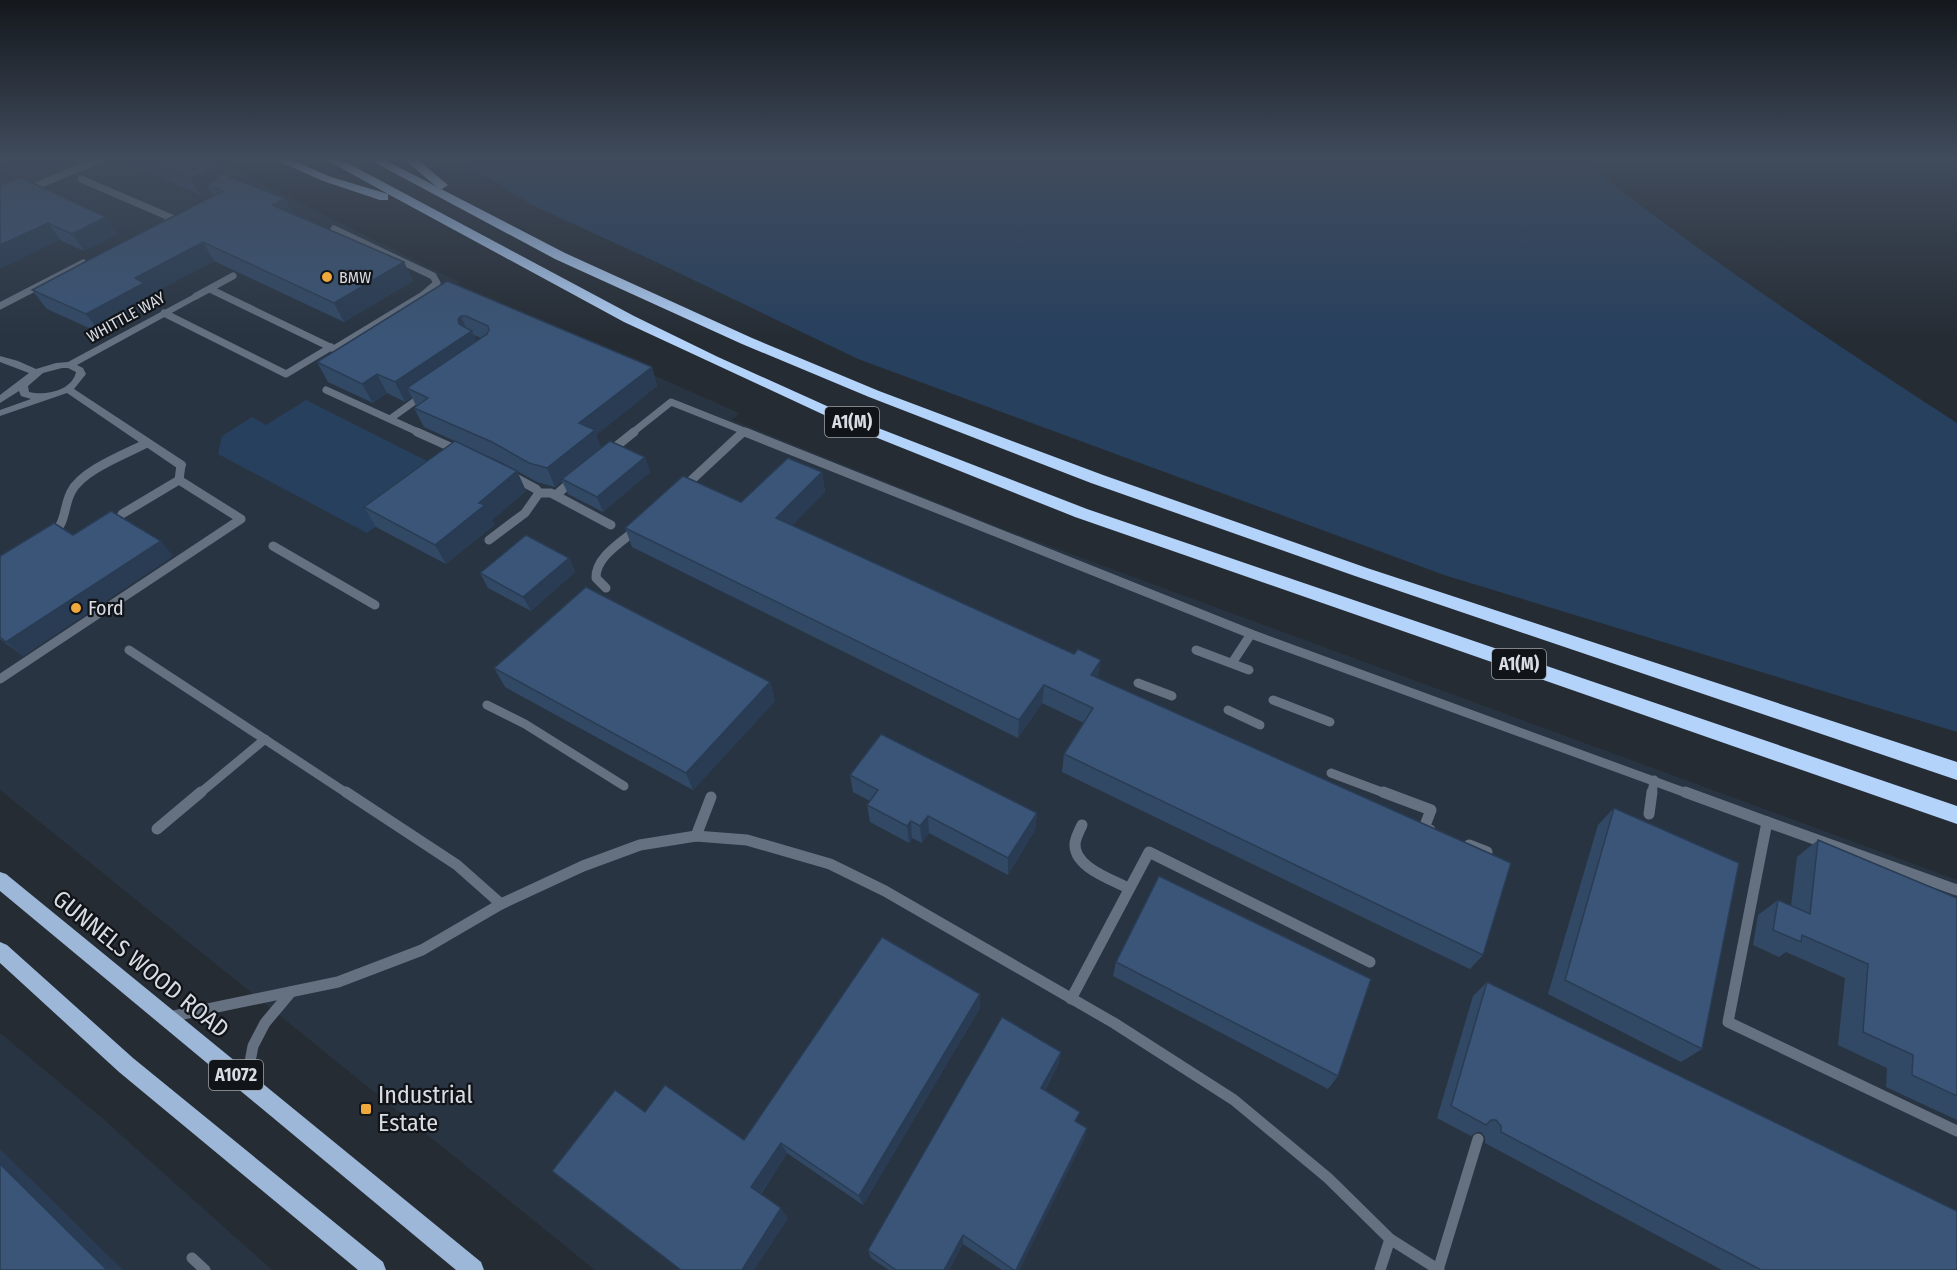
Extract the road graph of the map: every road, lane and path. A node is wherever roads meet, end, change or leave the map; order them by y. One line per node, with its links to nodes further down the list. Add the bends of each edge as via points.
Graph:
1 (174, 219): 4 (lane)
2 (442, 219): 65 (highway, A1(M), via 692,350 866,428 1081,513)
3 (491, 219): 59 (highway, A1(M), via 560,256 747,341 1097,479 1372,576)
4 (164, 224)
5 (334, 229): 12 (lane, via 433,276 436,283 423,295 334,349)
6 (89, 260): 10 (lane)
7 (233, 276): 8 (lane)
8 (210, 289): 9 (lane); 12 (lane)
9 (196, 296): 11 (street, WHITTLE WAY)
10 (0, 306)
11 (164, 313): 12 (lane, via 286,374); 14 (street, WHITTLE WAY)
12 (331, 347)
13 (0, 359): 15 (street)
14 (70, 365): 15 (street, WHITTLE WAY); 17 (street, WHITTLE WAY, via 81,374)
15 (37, 373): 16 (street, WHITTLE WAY)
16 (26, 381): 20 (street, via 24,394); 21 (street, WHITTLE WAY)
17 (67, 389): 20 (street); 25 (street)
18 (326, 390): 23 (lane)
19 (427, 393): 23 (lane)
20 (48, 396): 22 (street)
21 (0, 400)
22 (0, 413)
23 (390, 419): 26 (lane)
24 (742, 432): 27 (lane, via 672,402); 33 (lane); 45 (lane)
25 (147, 443): 28 (street); 38 (lane, via 74,486 66,519)
26 (465, 453)
27 (603, 457)
28 (181, 465): 31 (lane)
29 (505, 472): 32 (lane)
30 (577, 478): 34 (lane)
31 (178, 480): 35 (lane); 50 (lane, via 241,519)
32 (539, 493): 34 (lane); 39 (lane, via 520,516)
33 (676, 494)
34 (556, 495): 37 (lane)
35 (122, 514)
36 (642, 524): 41 (lane, via 600,562 595,570)
37 (611, 525)
38 (45, 540)
39 (489, 540)
40 (273, 546): 44 (lane)
41 (596, 579): 42 (lane); 43 (lane)
42 (588, 586)
43 (606, 588)
44 (375, 605)
45 (1251, 634): 48 (lane); 61 (lane)
46 (129, 650): 58 (lane)
47 (1196, 650): 48 (lane)
48 (1232, 663): 49 (lane)
49 (1249, 670)
50 (0, 679)
51 (1137, 683): 52 (lane)
52 (1172, 696)
53 (1273, 700): 56 (lane)
54 (487, 705): 62 (lane)
55 (1228, 710): 57 (lane)
56 (1330, 722)
57 (1260, 725)
58 (265, 739): 68 (lane); 74 (lane, via 457,865)
59 (1957, 771)
60 (1331, 773): 70 (lane, via 1431,810 1424,828)
61 (1654, 780): 64 (lane); 66 (lane)
62 (624, 786)
63 (711, 797): 69 (lane)
64 (1648, 814)
65 (1957, 815)
66 (1767, 822): 73 (lane); 81 (lane, via 1728,1022)
67 (1082, 825): 72 (lane, via 1075,843 1080,861)
68 (157, 829)
69 (696, 836): 74 (lane, via 640,845); 78 (lane, via 747,840 830,864 885,891)
70 (1487, 852)
71 (0, 880): 79 (main road, GUNNELS WOOD ROAD / A1072)
72 (1128, 888): 76 (lane, via 1149,852); 78 (lane)
73 (1957, 890)
74 (501, 904): 77 (lane, via 422,950 338,982)
75 (0, 951): 86 (main road, via 126,1065)
76 (1370, 962)
77 (291, 992): 79 (lane); 80 (lane, via 265,1023 253,1046)
78 (1071, 999): 83 (lane, via 1234,1100 1328,1178)
79 (167, 1018): 80 (main road, GUNNELS WOOD ROAD / A1072)
80 (246, 1083): 87 (main road, GUNNELS WOOD ROAD / A1072)
81 (1957, 1131)
82 (1478, 1139): 89 (lane)
83 (1390, 1239): 88 (lane); 89 (lane)
84 (192, 1258): 85 (lane)
85 (205, 1270)
86 (375, 1270)
87 (472, 1270)
88 (1380, 1270)
89 (1439, 1270)

